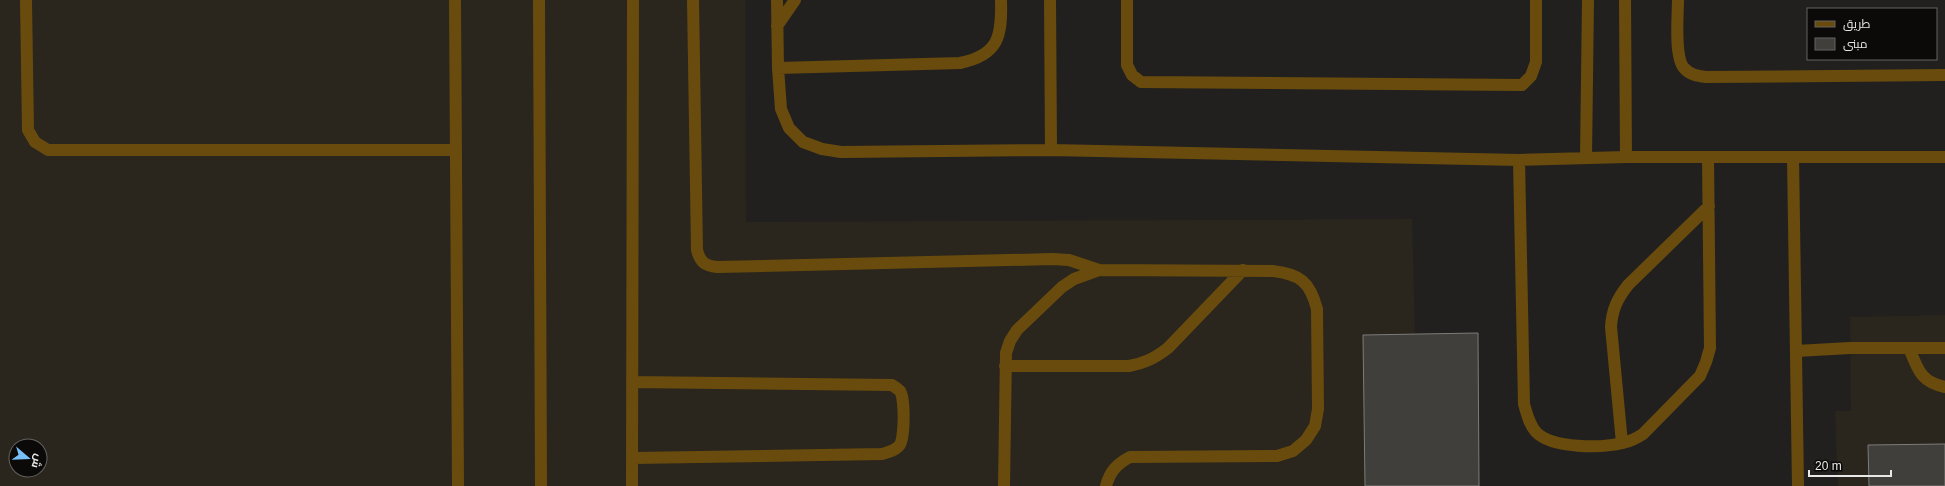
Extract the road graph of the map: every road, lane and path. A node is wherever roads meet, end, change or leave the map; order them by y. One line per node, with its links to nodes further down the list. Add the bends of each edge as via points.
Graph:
1 (26, 0): 18 (street, via 28,130 35,142 48,150)
2 (455, 0): 18 (street)
3 (539, 0): 38 (street)
4 (633, 0): 33 (street)
5 (693, 0): 27 (street, via 697,250 699,259 707,266 1053,259 1069,260)
6 (777, 0): 15 (street)
7 (795, 0): 15 (street)
8 (1002, 0): 16 (street, via 1000,34 991,49 977,59 960,63)
9 (1050, 0): 19 (street)
10 (1127, 0): 11 (street, via 1127,65 1132,75 1141,82 1452,85 1522,85 1531,76 1536,62)
11 (1536, 0)
12 (1588, 0): 23 (street)
13 (1625, 0): 20 (street)
14 (1678, 0): 17 (street, via 1679,56 1683,68 1694,76)
15 (777, 26): 16 (street)
16 (778, 68): 19 (street, via 781,110 789,128 803,142 822,149 841,152)
17 (1945, 75)
18 (456, 150): 37 (street)
19 (1051, 150): 25 (street)
20 (1626, 157): 23 (street); 24 (street)
21 (1793, 157): 22 (street); 24 (street); 31 (street)
22 (1945, 157)
23 (1586, 158): 25 (street)
24 (1708, 158): 26 (street)
25 (1519, 160): 35 (street, via 1524,404 1528,419 1536,432 1549,441 1564,445)
26 (1709, 206): 35 (street, via 1710,348 1706,362 1700,376 1643,434); 35 (street, via 1628,285 1618,297 1612,311 1611,327)
27 (1099, 270): 28 (street); 32 (street, via 1074,279 1062,287 1017,330 1008,347)
28 (1243, 270): 32 (street, via 1168,348 1144,364); 41 (street, via 1289,272 1303,280 1313,293 1317,309 1318,409 1315,426 1306,440 1293,451 1277,456 1130,457 1118,464 1109,475)
29 (1909, 348): 30 (street); 31 (street); 34 (street, via 1920,374 1928,381)
30 (1945, 348)
31 (1796, 351): 42 (street)
32 (1005, 366): 40 (street)
33 (632, 382): 36 (street); 36 (street, via 892,385 900,391 903,401 903,436 901,445 882,454)
34 (1945, 387)
35 (1622, 443)
36 (632, 458): 39 (street)
37 (458, 486)
38 (541, 486)
39 (632, 486)
40 (1004, 486)
41 (1106, 486)
42 (1798, 486)

